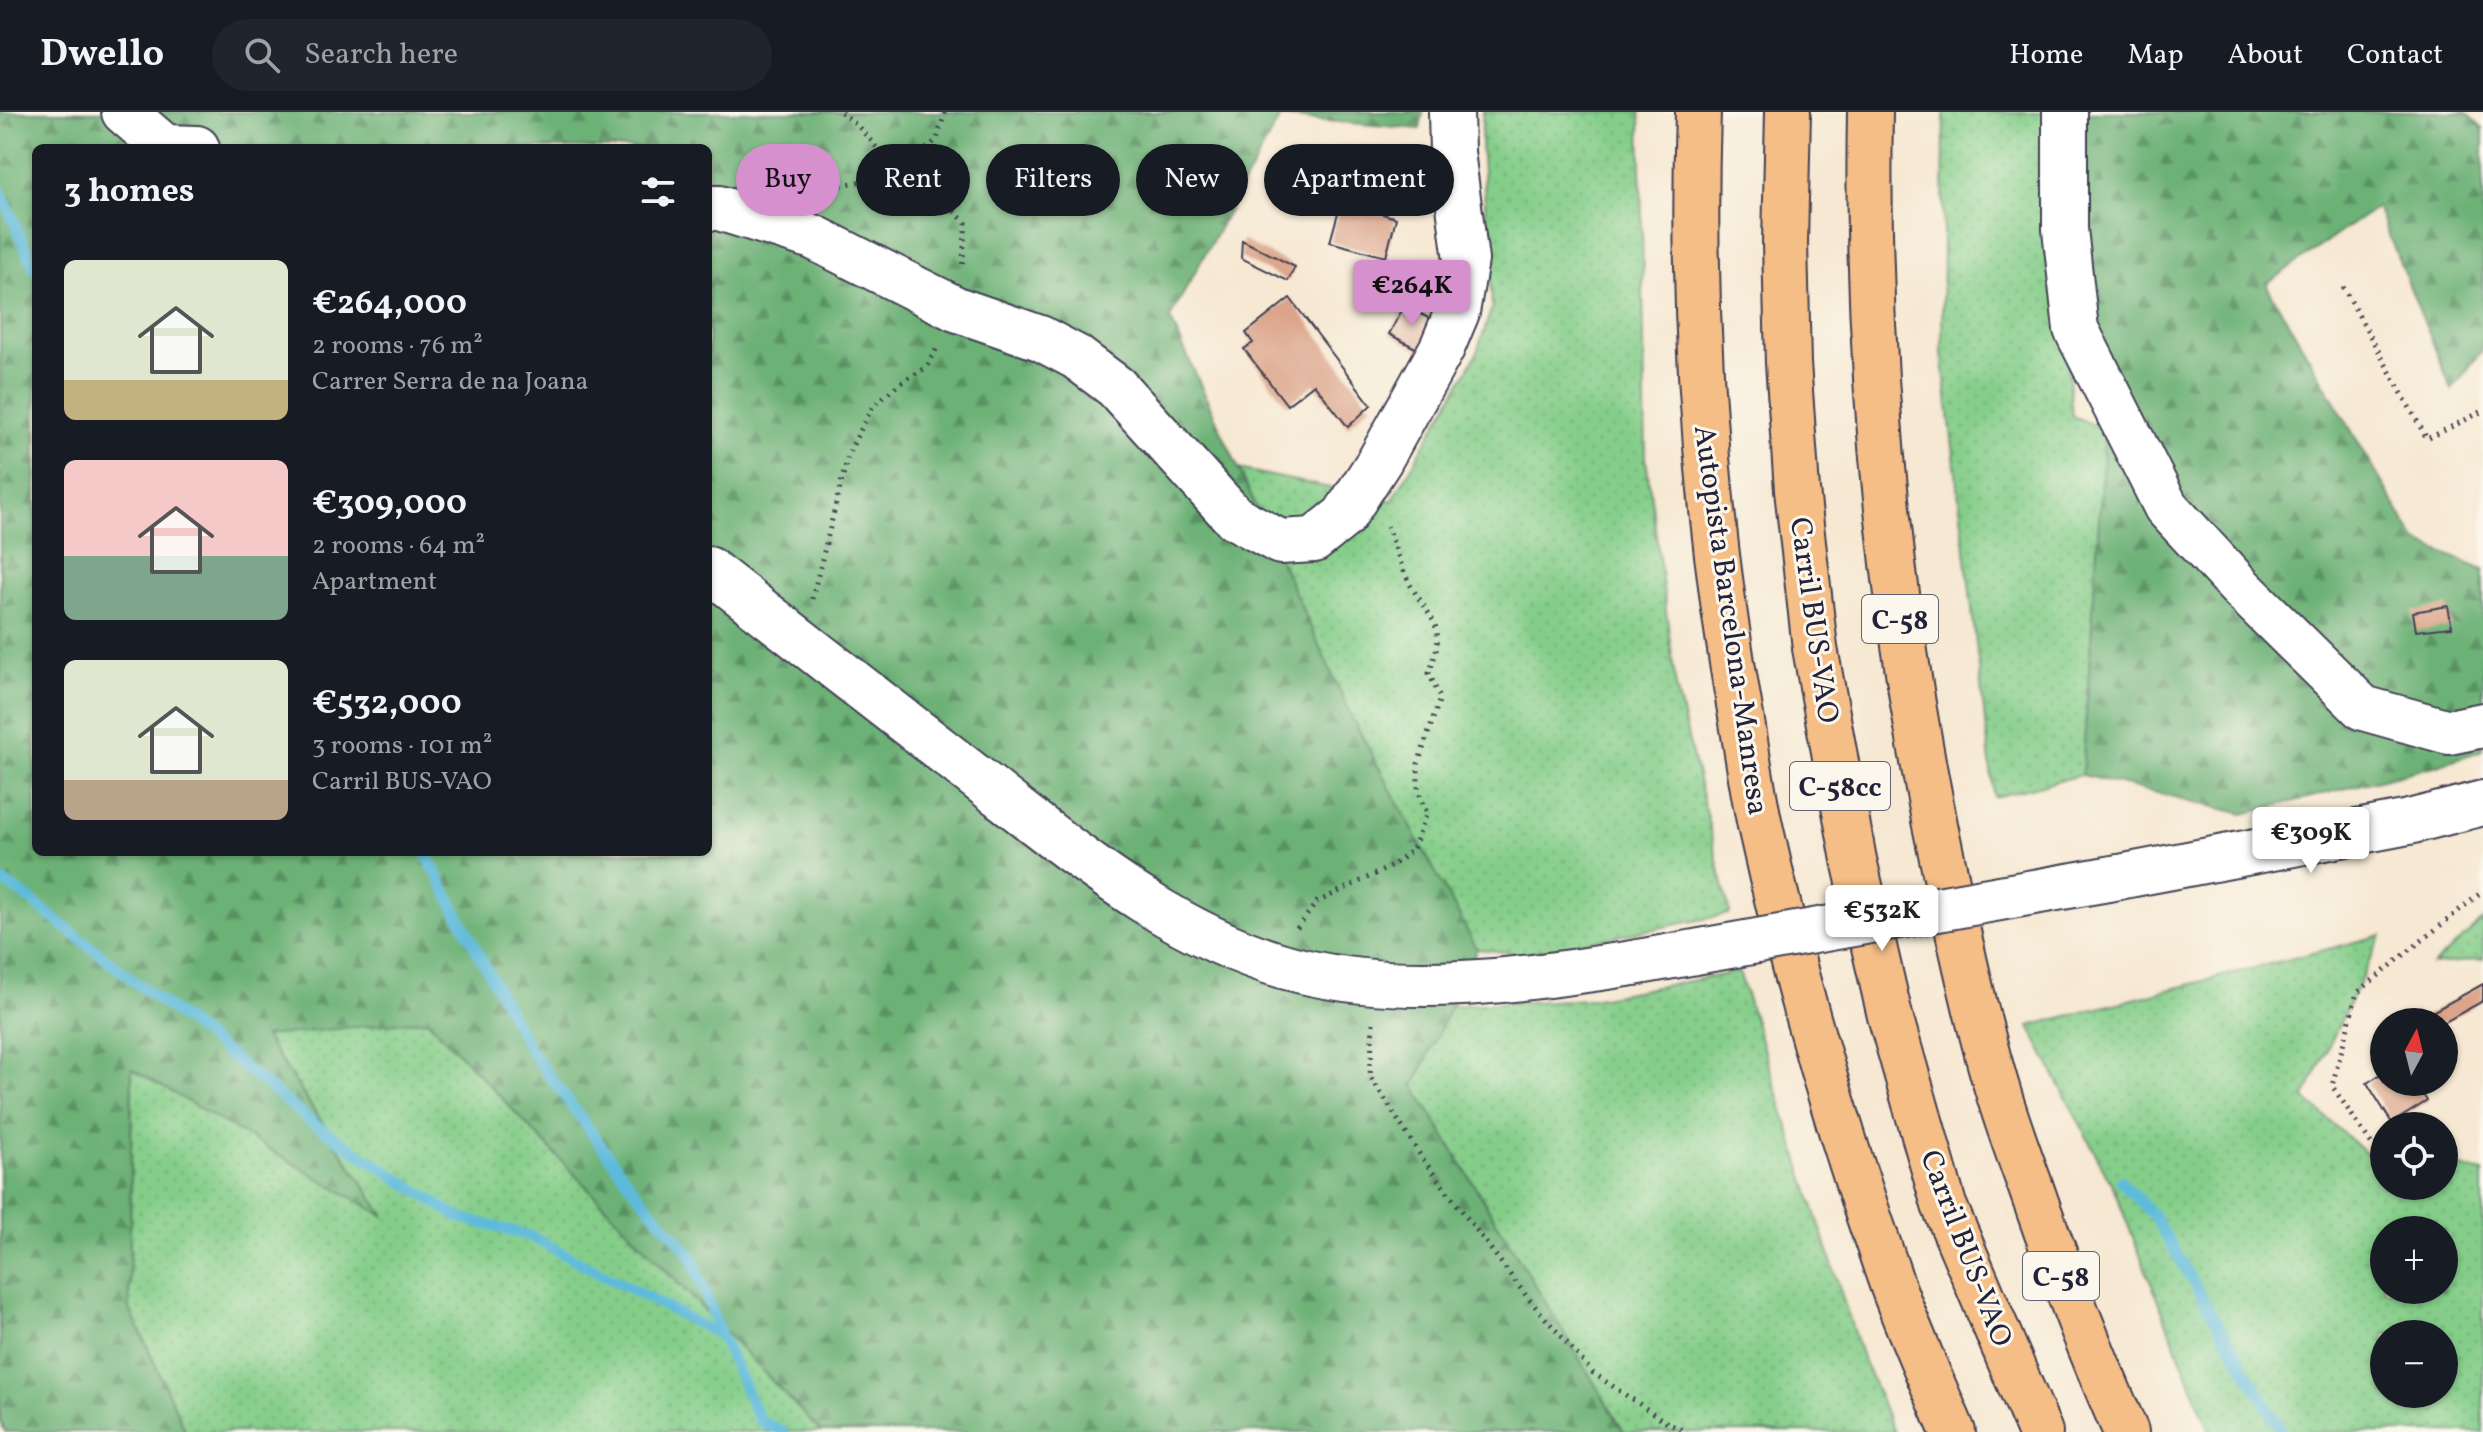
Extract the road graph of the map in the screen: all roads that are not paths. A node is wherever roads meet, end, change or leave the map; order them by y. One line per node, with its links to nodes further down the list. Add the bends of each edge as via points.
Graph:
1 (124, 112): 7 (street)
2 (1451, 112): 8 (street, via 1466,260 1457,312 1366,482 1344,516 1314,540 1280,542 1234,517 1116,387 1076,357 1040,338 956,309 813,237)
3 (1698, 112): 12 (highway, Autopista Barcelona-Manresa, via 1705,445 1731,664 1760,827 1833,1109 1894,1291)
4 (1788, 112): 13 (highway, Carril BUS-VAO / C-58cc, via 1785,243 1797,490 1815,648 1854,860 1890,1016 1944,1205)
5 (1870, 112): 14 (highway, C-58, via 1880,435 1914,722 1999,1096 2063,1281)
6 (2065, 112): 10 (street, via 2065,229 2076,329 2166,507 2363,708 2449,732)
7 (161, 144)
8 (713, 208)
9 (712, 572): 11 (street, bridge, via 1098,871 1170,916 1237,949 1301,971 1385,984 1506,981 1633,963 2119,877)
10 (2483, 725)
11 (2483, 803)
12 (1953, 1432)
13 (2040, 1432)
14 (2126, 1432)

